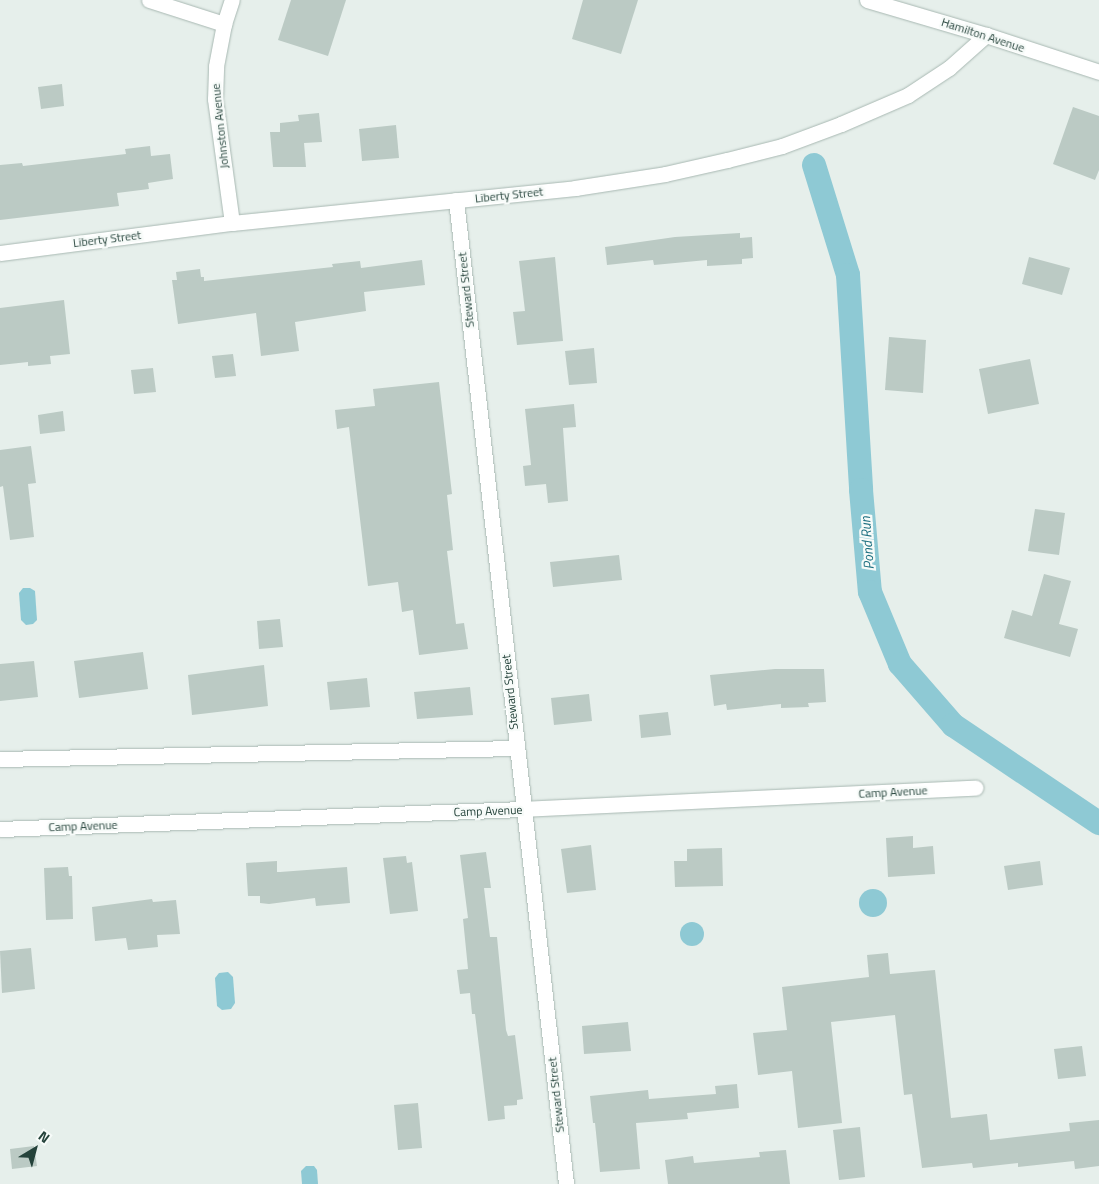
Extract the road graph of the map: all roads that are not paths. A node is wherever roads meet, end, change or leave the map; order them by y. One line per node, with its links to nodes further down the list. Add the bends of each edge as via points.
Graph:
1 (150, 0): 4 (street)
2 (232, 0): 4 (street, Johnston Avenue)
3 (867, 0): 5 (street, Hamilton Avenue)
4 (224, 24): 8 (street, Johnston Avenue, via 216,66 215,99)
5 (986, 35): 6 (street, Hamilton Avenue); 7 (street, Liberty Street, via 950,68 908,95 782,146 665,174 575,188)
6 (1099, 72)
7 (456, 200): 8 (street, Liberty Street); 10 (street, Steward Street)
8 (232, 223): 9 (street, Liberty Street)
9 (0, 252)
10 (516, 748): 11 (street); 13 (street, Steward Street)
11 (0, 759)
12 (976, 788): 13 (street, Camp Avenue)
13 (523, 809): 14 (street, Camp Avenue); 15 (street, Steward Street)
14 (0, 829)
15 (566, 1184)

